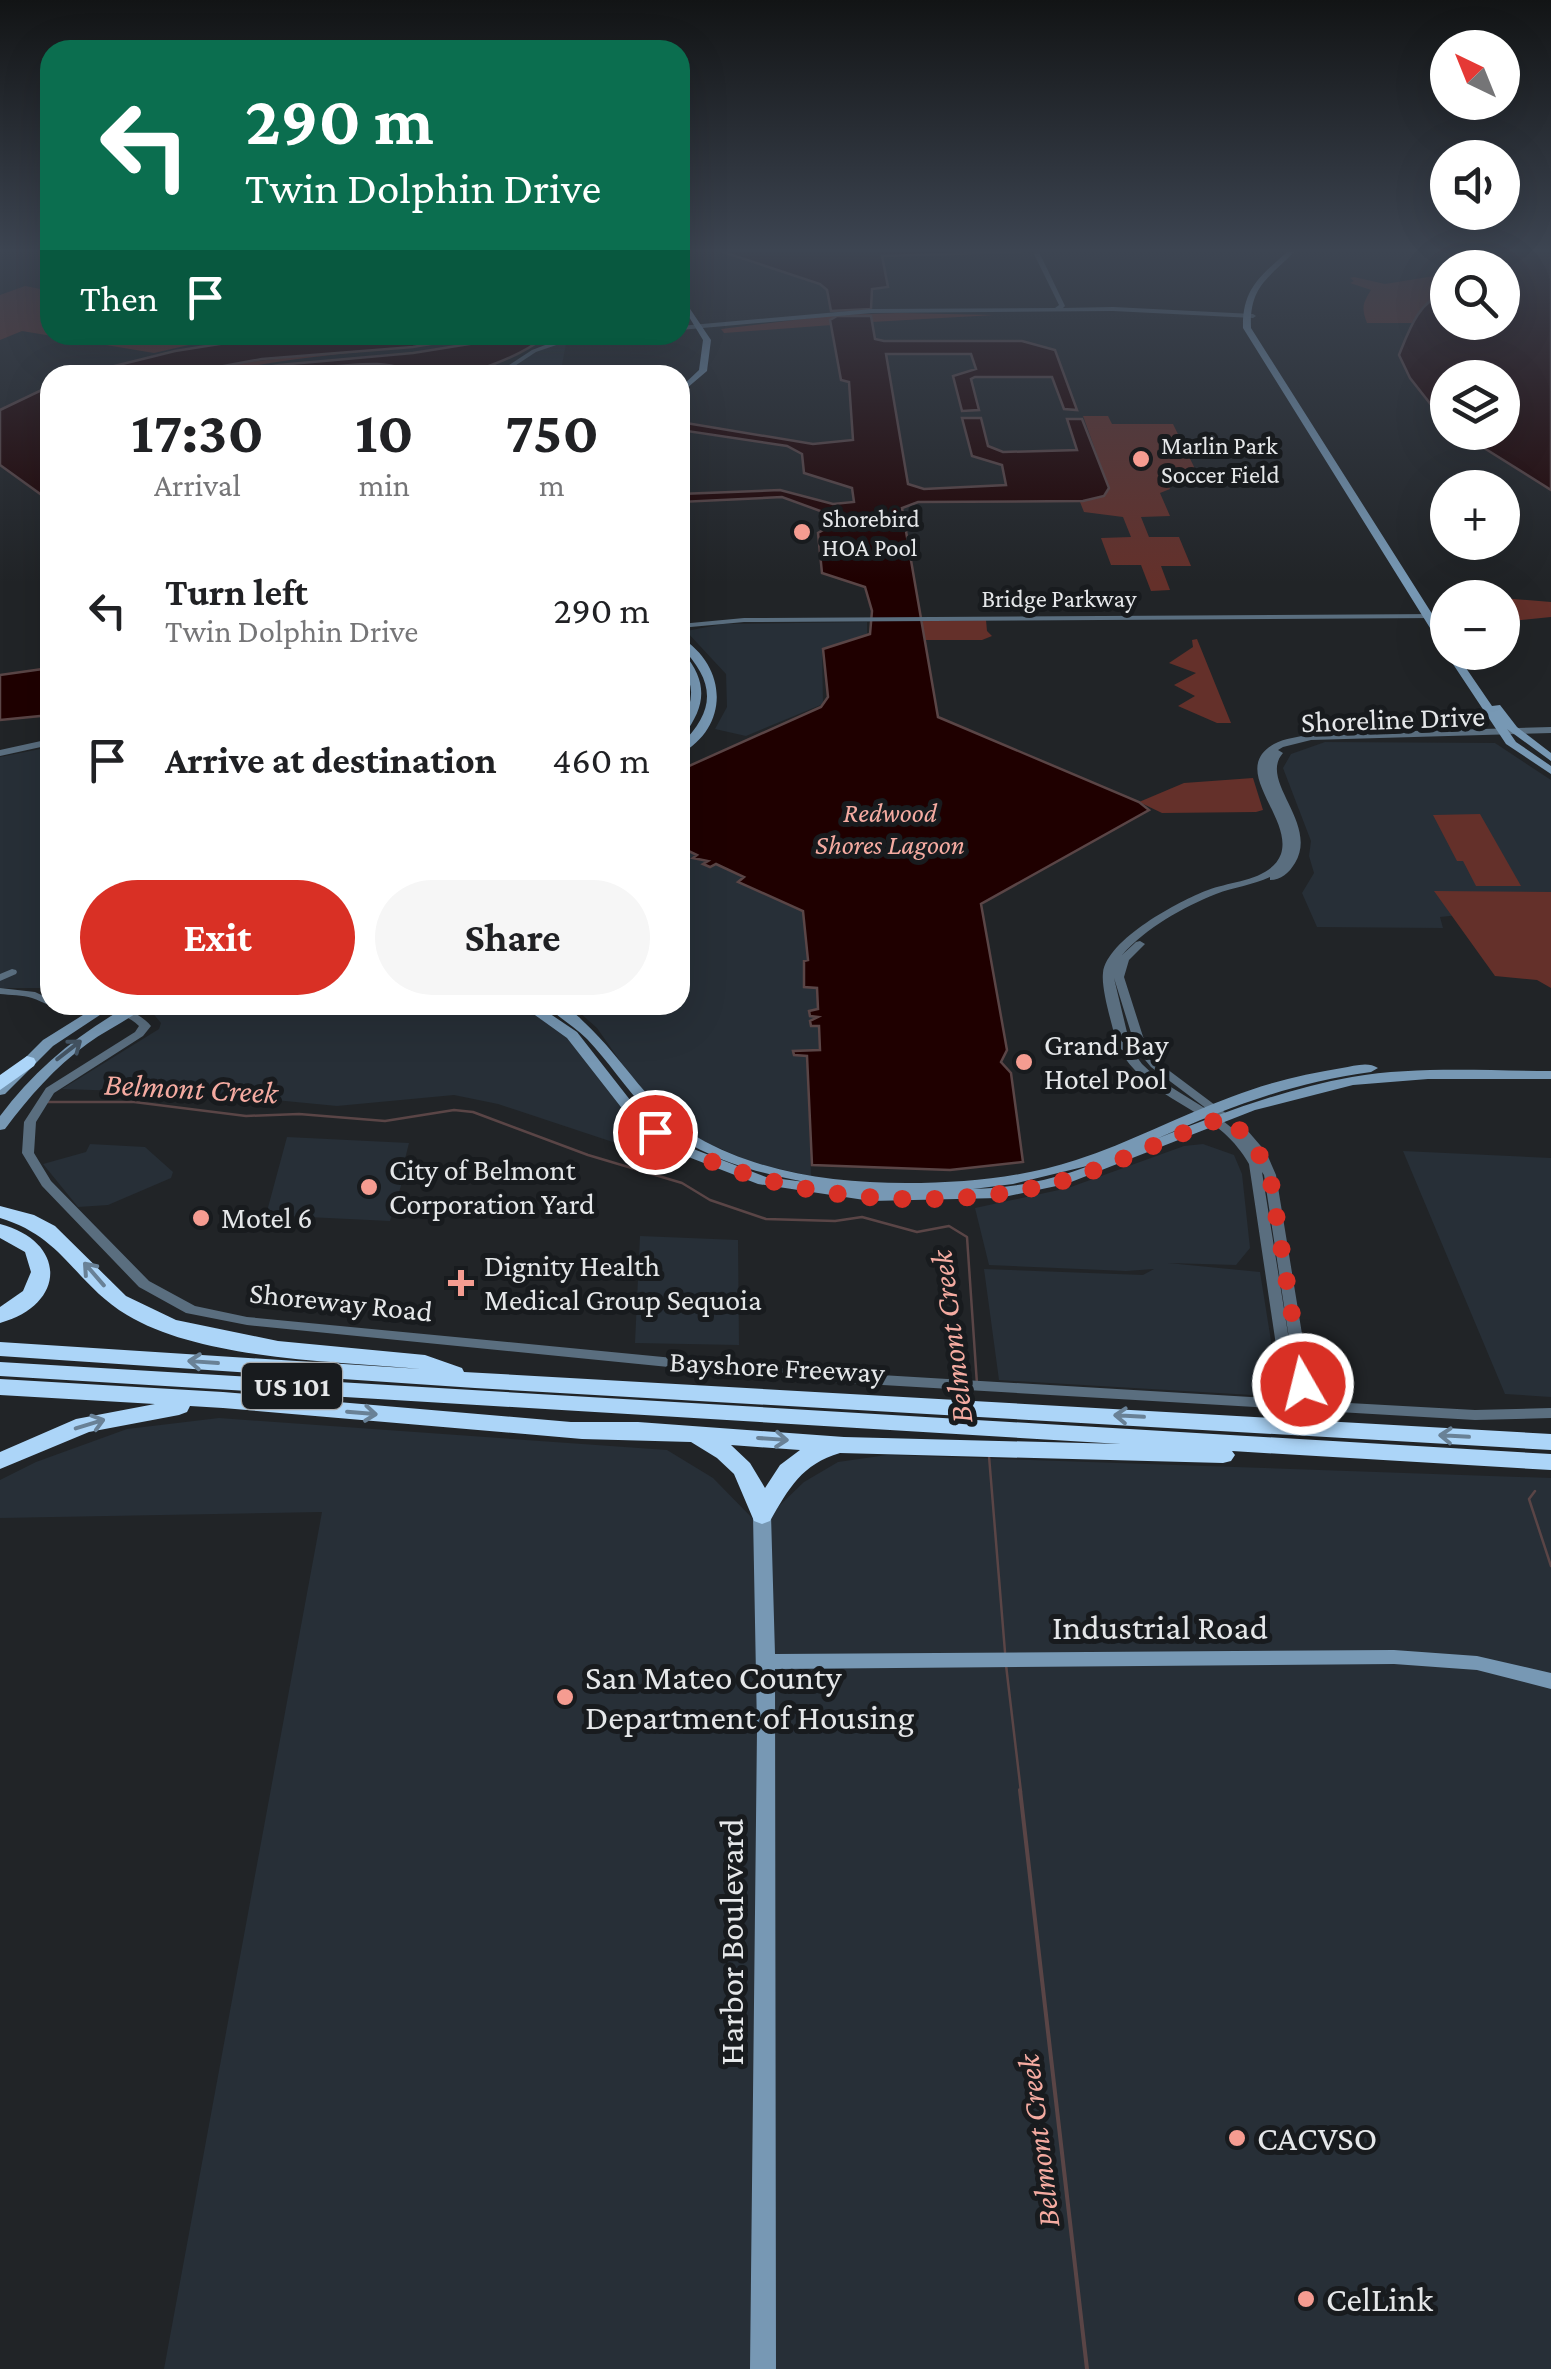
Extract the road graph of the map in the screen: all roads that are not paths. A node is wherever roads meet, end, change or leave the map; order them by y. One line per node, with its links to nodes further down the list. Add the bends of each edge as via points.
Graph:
1 (704, 362): 3 (main road, via 703,372)
2 (1268, 362): 4 (main road)
3 (690, 382)
4 (1430, 611)
5 (1430, 613): 6 (street, Bridge Parkway)
6 (690, 623)
7 (690, 651): 14 (main road, via 706,668 714,696 708,719)
8 (1464, 670): 13 (main road)
9 (1473, 670): 13 (main road)
10 (690, 674): 11 (main road, via 698,690)
11 (690, 721)
12 (1551, 732): 13 (street, Shoreline Drive)
13 (1513, 736): 17 (main road); 18 (main road); 32 (street, Shoreline Drive, via 1319,740 1271,760 1271,776 1299,842 1294,860 1279,876 1210,900 1168,925 1130,951 1120,970 1142,1049)
14 (690, 739)
15 (40, 744): 16 (street)
16 (0, 753)
17 (1551, 758)
18 (1551, 771)
19 (0, 993): 21 (street)
20 (40, 995): 21 (street)
21 (34, 996): 22 (street)
22 (40, 999)
23 (88, 1015): 28 (main road)
24 (122, 1015): 33 (main road, one-way to 24, via 47,1068)
25 (130, 1015): 46 (street, Shoreway Road, via 144,1028 50,1091 32,1114 26,1137 34,1168 126,1268 164,1298 263,1323 798,1376)
26 (543, 1015): 32 (main road, via 572,1035 655,1132 718,1166 792,1188 900,1196 1032,1188 1098,1169)
27 (565, 1015): 32 (main road, via 600,1042 668,1124 715,1152 798,1177 886,1185 1010,1179 1084,1162)
28 (27, 1062): 31 (highway)
29 (1551, 1066): 32 (main road, via 1346,1072 1288,1083)
30 (1551, 1076): 32 (main road, via 1371,1079)
31 (0, 1088)
32 (1215, 1115): 44 (street, via 1255,1164)
33 (0, 1126)
34 (0, 1212): 41 (highway, one-way to 34, via 425,1362 167,1326 118,1300 56,1234)
35 (0, 1230): 37 (highway, via 32,1246)
36 (0, 1242): 37 (highway, via 26,1250)
37 (42, 1266): 38 (highway, via 30,1298)
38 (0, 1316)
39 (0, 1349): 41 (highway, Bayshore Freeway / US 101, one-way to 39)
40 (0, 1369): 46 (highway, Bayshore Freeway / US 101)
41 (475, 1380): 46 (highway, Bayshore Freeway / US 101)
42 (0, 1387): 43 (highway)
43 (265, 1404): 47 (highway, one-way to 47); 50 (highway, one-way to 43, via 111,1418)
44 (1299, 1404): 45 (street, Shoreway Road); 46 (street, Shoreway Road)
45 (1551, 1414)
46 (982, 1417): 48 (highway, Bayshore Freeway / US 101, one-way to 46); 49 (highway); 51 (highway, via 1318,1458)
47 (571, 1430): 49 (highway, one-way to 49); 52 (highway, via 710,1443 742,1465)
48 (1551, 1442)
49 (844, 1445): 52 (highway, via 788,1468)
50 (0, 1461)
51 (1551, 1462)
52 (762, 1515): 53 (main road, Harbor Boulevard)
53 (767, 1662): 54 (main road, Industrial Road, via 1394,1657 1478,1663); 55 (main road, Harbor Boulevard)
54 (1551, 1681)
55 (763, 2369)

